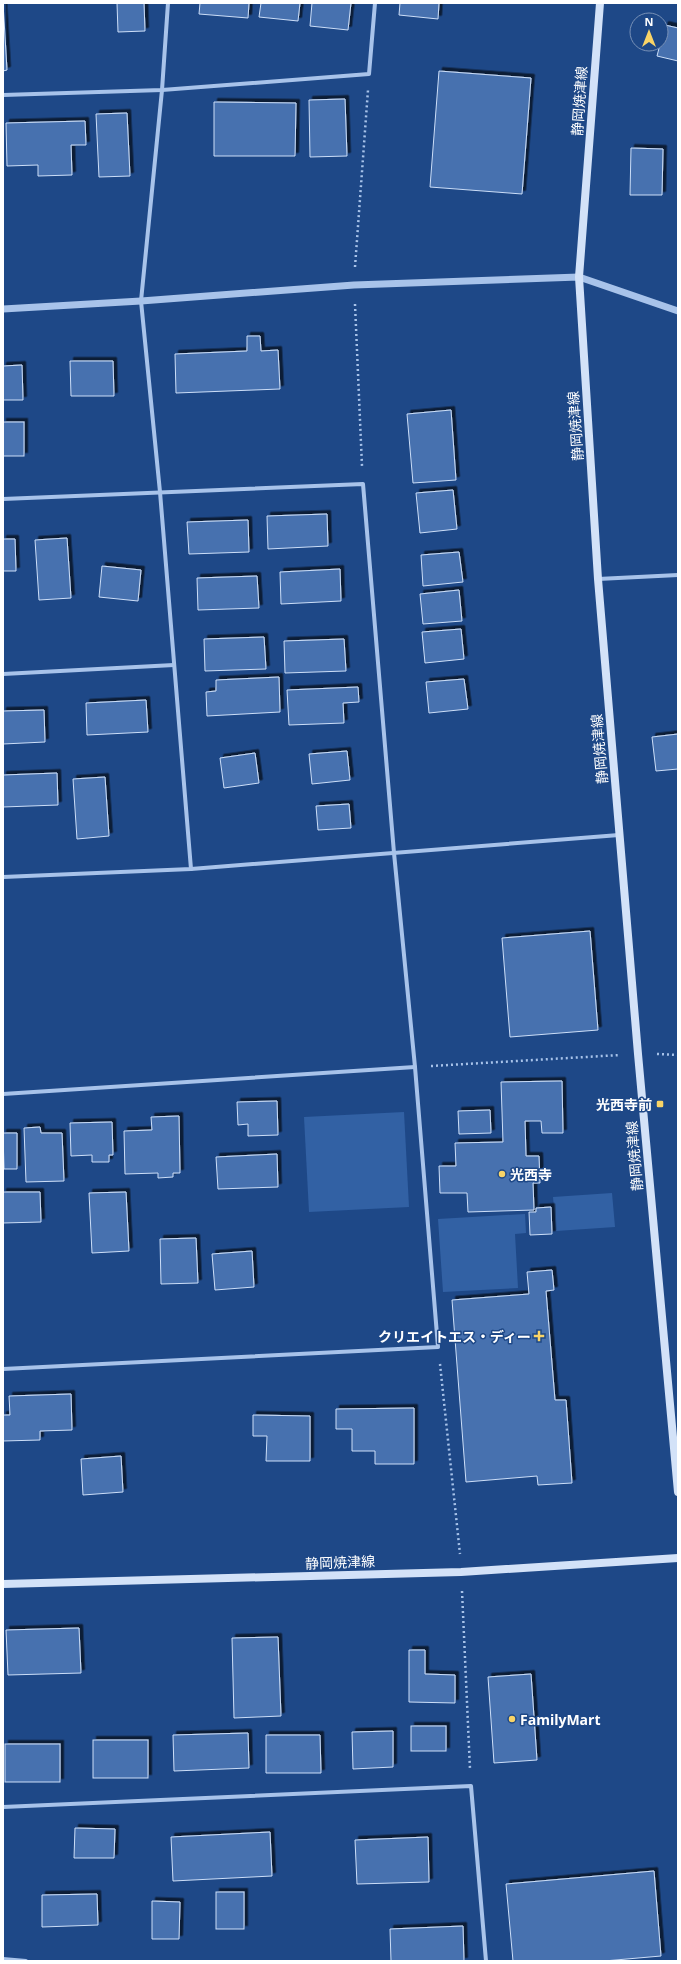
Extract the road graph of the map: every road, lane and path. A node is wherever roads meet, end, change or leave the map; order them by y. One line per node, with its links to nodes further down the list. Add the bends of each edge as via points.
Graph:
1 (168, 3): 5 (street)
2 (375, 3): 4 (street)
3 (600, 3): 7 (main road, 静岡焼津線)
4 (370, 74): 5 (street); 8 (path)
5 (162, 90): 6 (street); 9 (street)
6 (3, 96)
7 (579, 277): 8 (street); 11 (street); 16 (main road, 静岡焼津線)
8 (354, 285): 9 (street); 12 (path)
9 (141, 301): 10 (street); 13 (street)
10 (3, 309)
11 (678, 311)
12 (363, 484): 13 (street); 20 (street)
13 (160, 492): 14 (street); 17 (street)
14 (3, 499)
15 (678, 575): 16 (street)
16 (598, 578): 19 (main road, 静岡焼津線)
17 (174, 665): 18 (street); 21 (street)
18 (3, 674)
19 (619, 834): 20 (street); 23 (main road, 静岡焼津線)
20 (394, 853): 21 (street); 24 (street)
21 (190, 869): 22 (street)
22 (3, 877)
23 (638, 1054): 24 (path); 28 (main road, 静岡焼津線)
24 (415, 1067): 25 (street); 26 (street)
25 (3, 1094)
26 (438, 1347): 27 (street); 30 (path)
27 (3, 1369)
28 (678, 1492)
29 (678, 1558): 30 (main road, 静岡焼津線)
30 (461, 1572): 31 (main road, 静岡焼津線); 32 (path)
31 (3, 1584)
32 (471, 1786): 33 (street); 36 (street)
33 (3, 1807)
34 (3, 1959): 35 (street)
35 (26, 1961)
36 (486, 1961)

